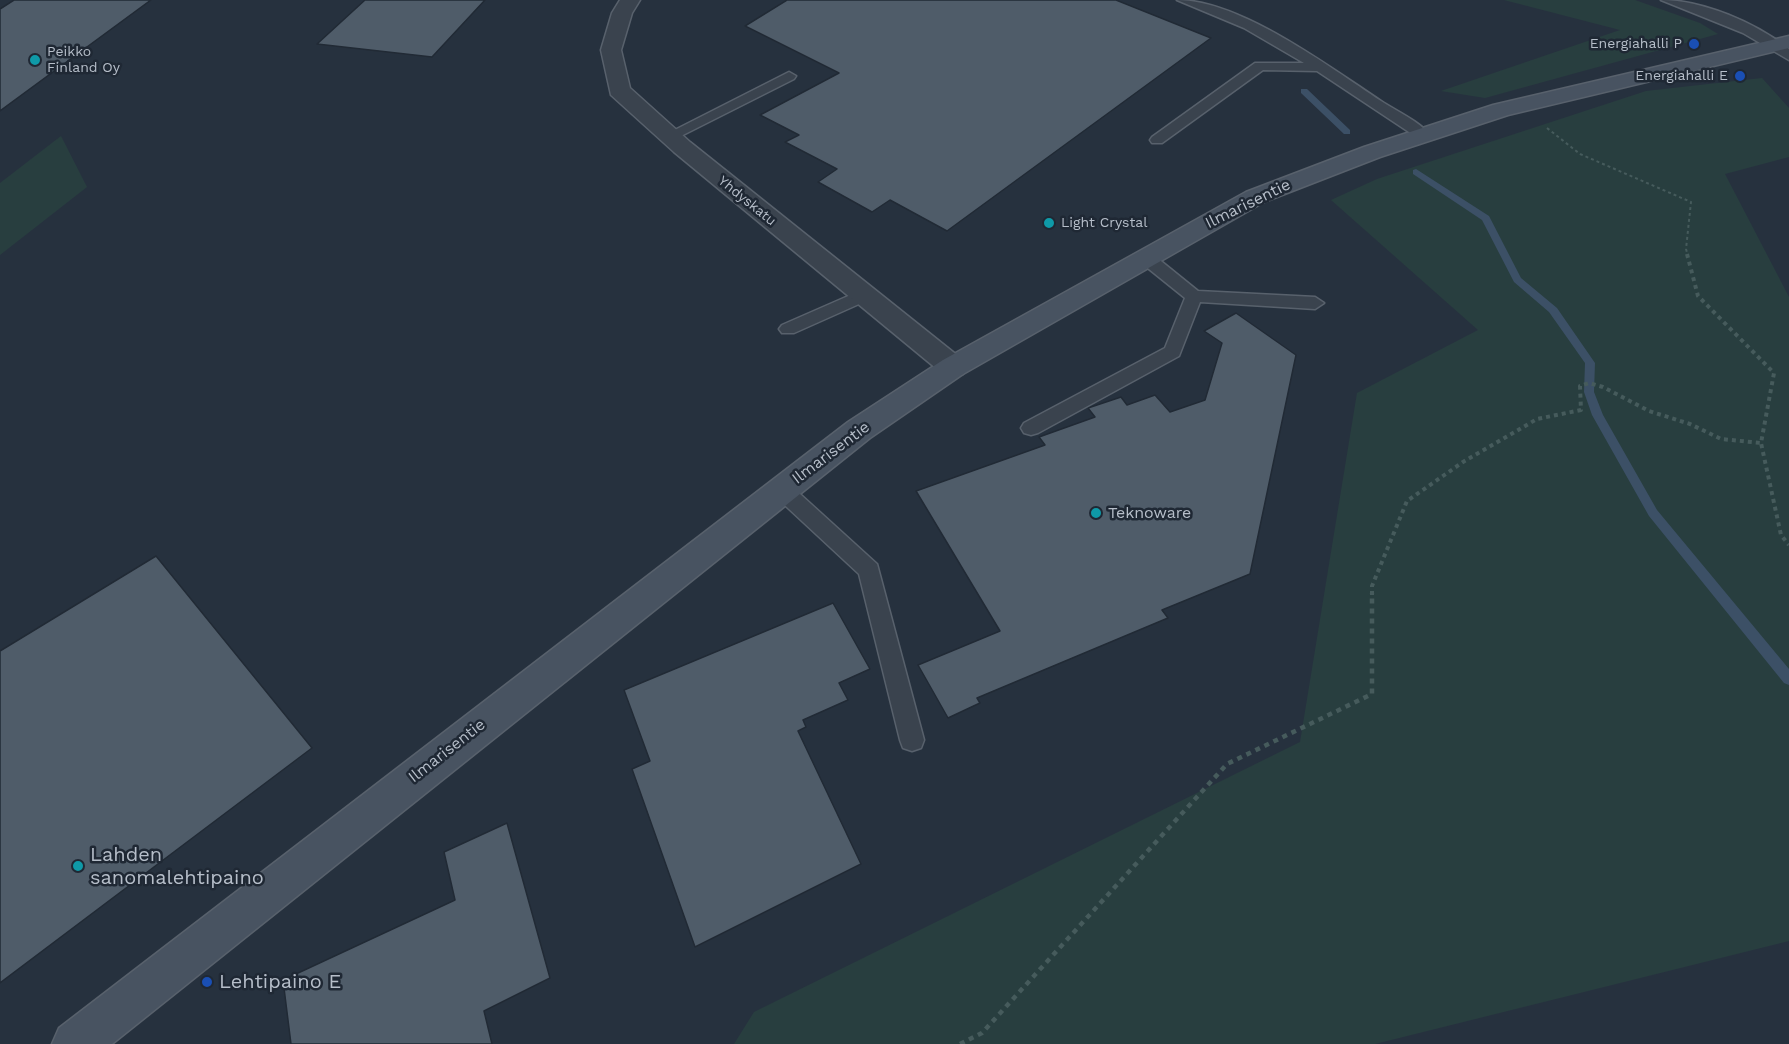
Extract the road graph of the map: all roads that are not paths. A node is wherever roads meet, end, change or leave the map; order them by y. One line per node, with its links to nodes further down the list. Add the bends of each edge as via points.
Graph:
1 (630, 0): 8 (street, Yhdyskatu, via 611,50 619,90)
2 (1183, 0): 5 (lane, via 1249,25)
3 (1667, 0): 4 (lane, via 1695,8)
4 (1786, 50): 7 (street, Ilmarisentie, via 1698,62 1501,110)
5 (1320, 67): 7 (lane); 9 (lane, via 1260,66)
6 (789, 76): 8 (lane)
7 (1423, 135): 10 (street, Ilmarisentie, via 1256,197)
8 (670, 136): 11 (street, Yhdyskatu)
9 (1157, 140)
10 (1145, 257): 12 (lane); 15 (street, Ilmarisentie)
11 (862, 296): 14 (lane); 15 (street, Yhdyskatu)
12 (1194, 296): 13 (lane); 16 (lane, via 1173,352)
13 (1315, 303)
14 (788, 329)
15 (953, 367): 17 (street, Ilmarisentie, via 859,430)
16 (1031, 428)
17 (782, 490): 18 (lane, via 869,570); 19 (street, Ilmarisentie)
18 (912, 740)
19 (75, 1044)

